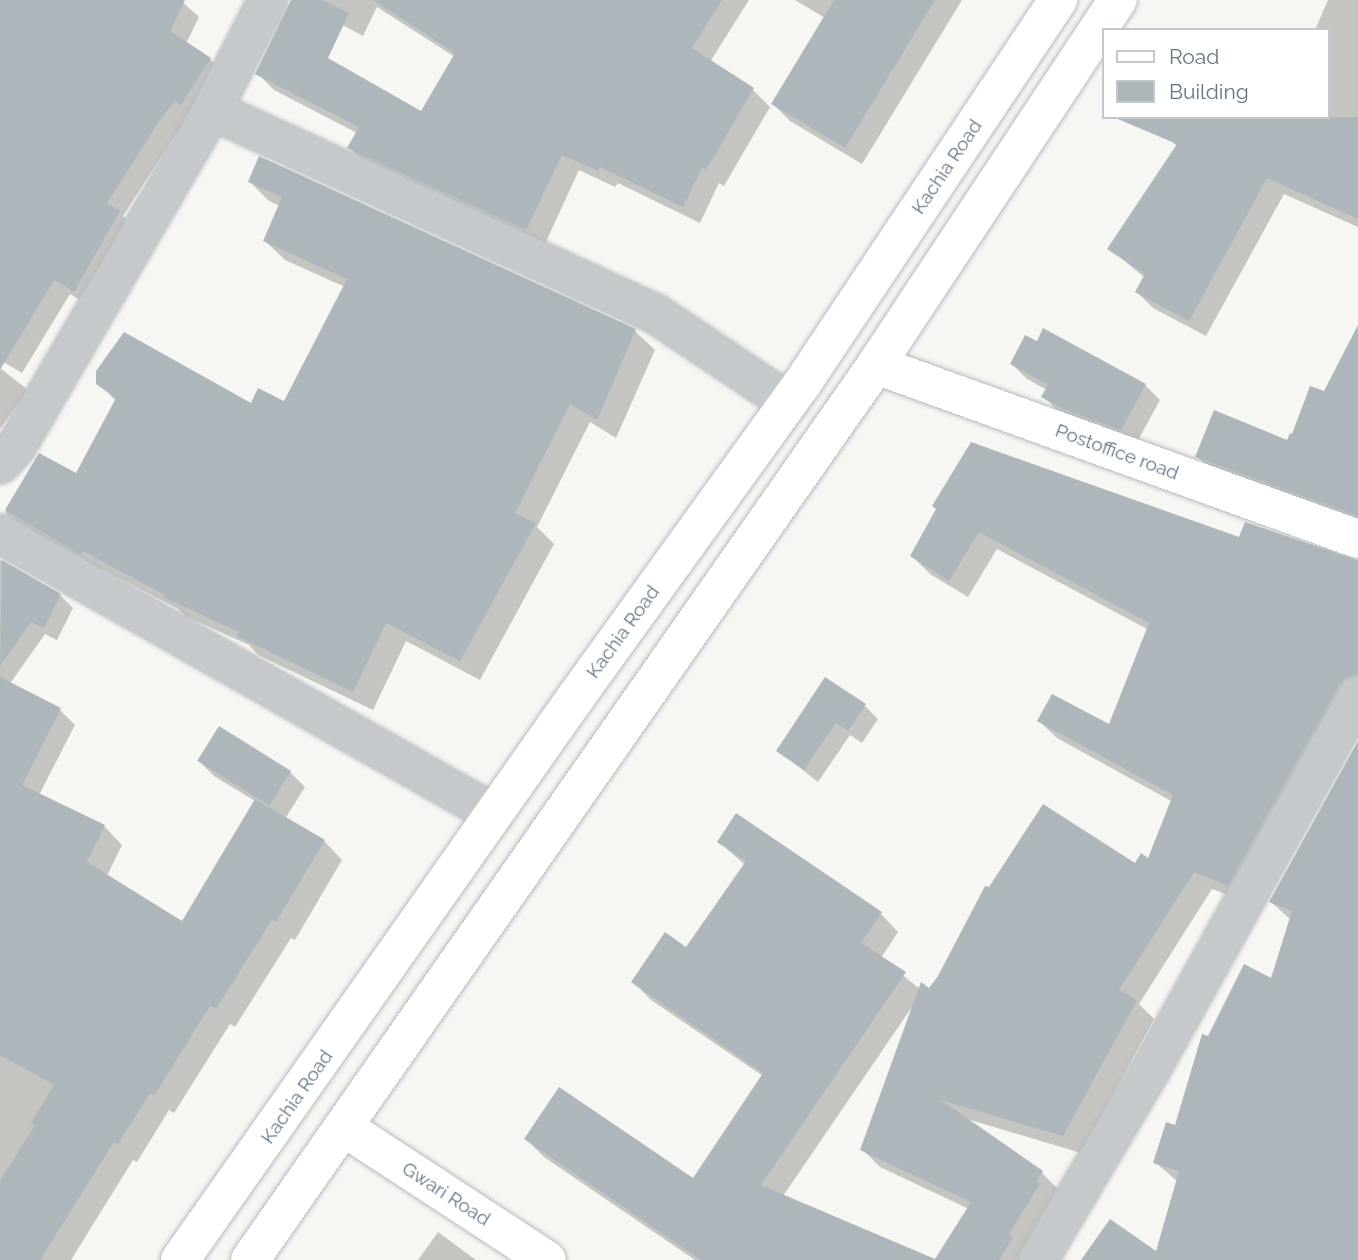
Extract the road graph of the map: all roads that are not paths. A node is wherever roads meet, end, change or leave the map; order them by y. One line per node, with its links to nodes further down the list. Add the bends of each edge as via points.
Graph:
1 (268, 0): 4 (street)
2 (1058, 0): 6 (main road, Kachia Road)
3 (1118, 0): 5 (main road)
4 (212, 110): 6 (street, via 656,314); 7 (street, via 16,447)
5 (876, 365): 9 (main road, Postoffice road); 12 (main road)
6 (789, 403): 11 (main road, Kachia Road)
7 (0, 464)
8 (0, 534): 11 (street)
9 (1358, 539)
10 (1358, 696): 16 (street, via 1151,1069)
11 (494, 814): 13 (main road, Kachia Road)
12 (345, 1128): 14 (main road); 15 (main road, Gwari Road)
13 (180, 1260)
14 (250, 1260)
15 (547, 1260)
16 (1038, 1260)

